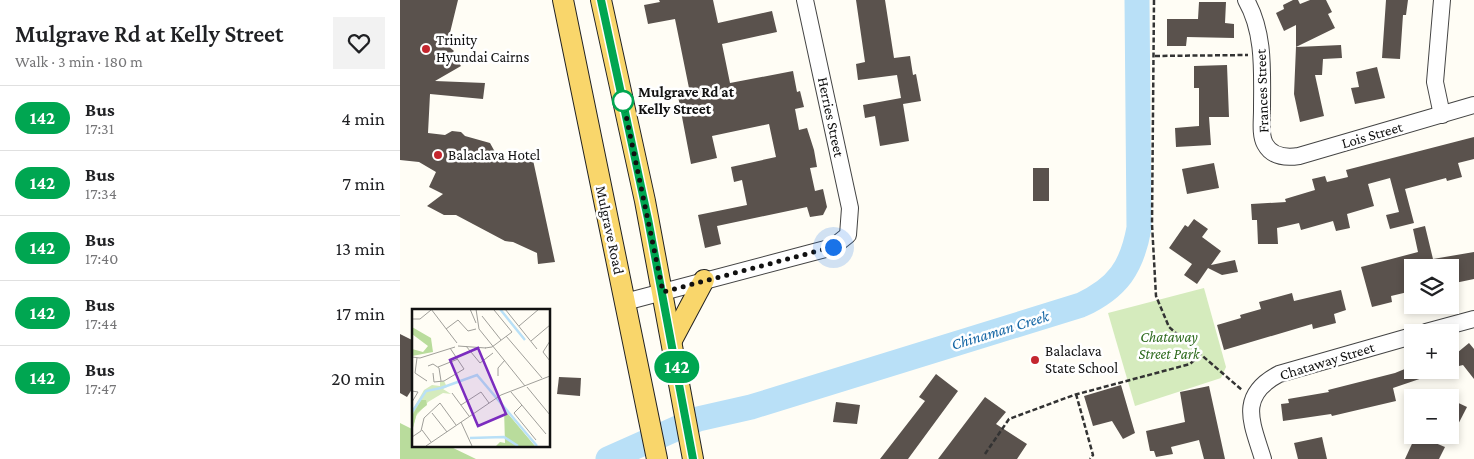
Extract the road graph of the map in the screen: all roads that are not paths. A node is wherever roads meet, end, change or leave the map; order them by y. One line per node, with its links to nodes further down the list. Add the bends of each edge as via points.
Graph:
1 (563, 0): 11 (main road, Mulgrave Road)
2 (601, 0): 10 (main road)
3 (806, 0): 9 (street, Herries Street, via 850,208 848,235 833,247)
4 (1442, 0): 7 (street, via 1435,82)
5 (1251, 1): 8 (street, Frances Street, via 1262,55 1262,130 1264,144)
6 (1474, 105): 7 (street, Lois Street)
7 (1442, 115): 8 (street, Lois Street, via 1299,156 1280,156)
8 (1270, 152)
9 (704, 280): 10 (street); 15 (main road)
10 (663, 292): 11 (street); 15 (main road)
11 (625, 302): 16 (main road, Mulgrave Road)
12 (1474, 319): 13 (street)
13 (1456, 324)
14 (1404, 338): 18 (street, Chataway Street, via 1278,374 1262,385 1252,399 1250,414)
15 (672, 340): 17 (main road)
16 (656, 456)
17 (693, 459)
18 (1263, 459)

